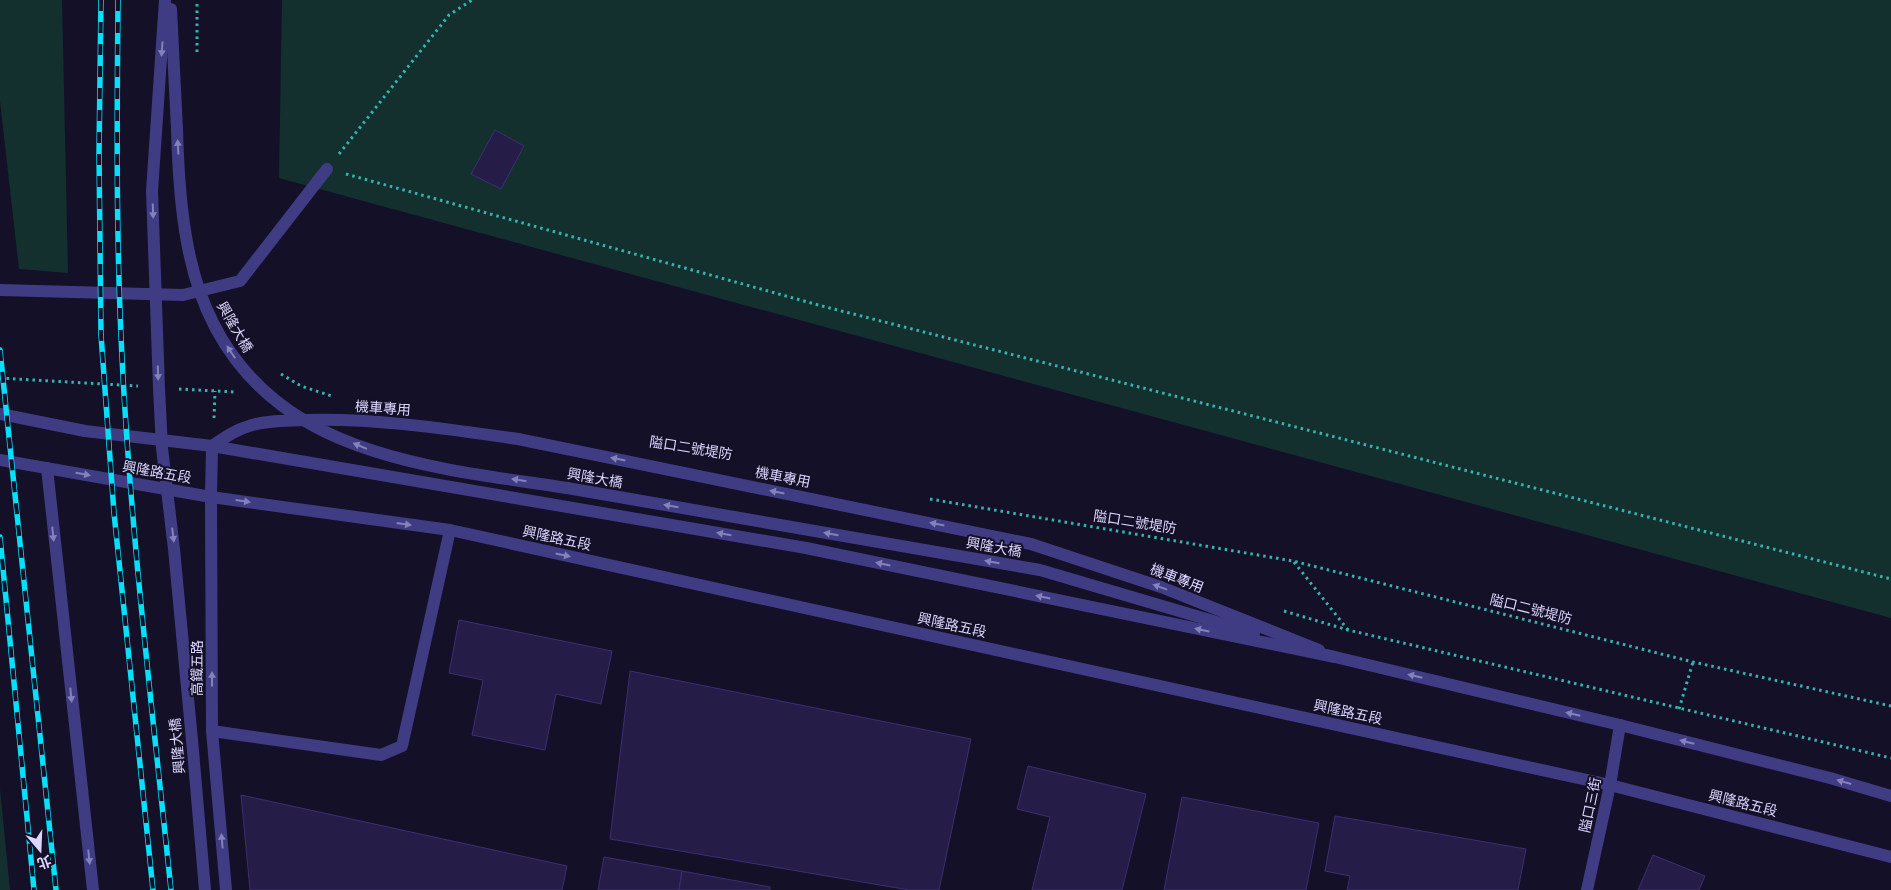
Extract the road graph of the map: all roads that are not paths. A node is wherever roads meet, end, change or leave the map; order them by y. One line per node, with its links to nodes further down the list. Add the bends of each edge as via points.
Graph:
1 (165, 0): 18 (street, 興隆大橋, one-way to 18, bridge, via 152,191 158,378)
2 (171, 0): 11 (street, 興隆大橋, one-way to 2, bridge, via 1040,570 443,468 374,451 319,429 278,404 241,368 218,334 200,294 187,243 180,190)
3 (327, 168): 4 (street, via 240,281 183,295)
4 (0, 290)
5 (0, 414): 6 (street, via 85,430)
6 (212, 446): 9 (street, 高鐵五路); 11 (street, one-way to 6, via 806,548); 11 (street, 機車專用, one-way to 6, via 1161,587 1031,544 518,439 436,427 324,420 279,421 250,425)
7 (0, 460): 8 (street, 興隆路五段)
8 (47, 468): 9 (street, 興隆路五段, one-way to 9); 17 (street, one-way to 17)
9 (211, 496): 10 (street, 興隆路五段, one-way to 10); 13 (street, 高鐵五路, one-way to 9)
10 (450, 530): 13 (street, via 402,746 381,755); 14 (street, 興隆路五段, one-way to 14)
11 (1335, 657): 12 (street, one-way to 11)
12 (1620, 725): 14 (street, 隘口三街); 15 (street, one-way to 12)
13 (212, 731): 19 (street, 高鐵五路, one-way to 13)
14 (1610, 785): 16 (street, 興隆路五段); 20 (street, 隘口三街)
15 (1891, 796)
16 (1891, 857)
17 (93, 890)
18 (205, 890)
19 (226, 890)
20 (1587, 890)

